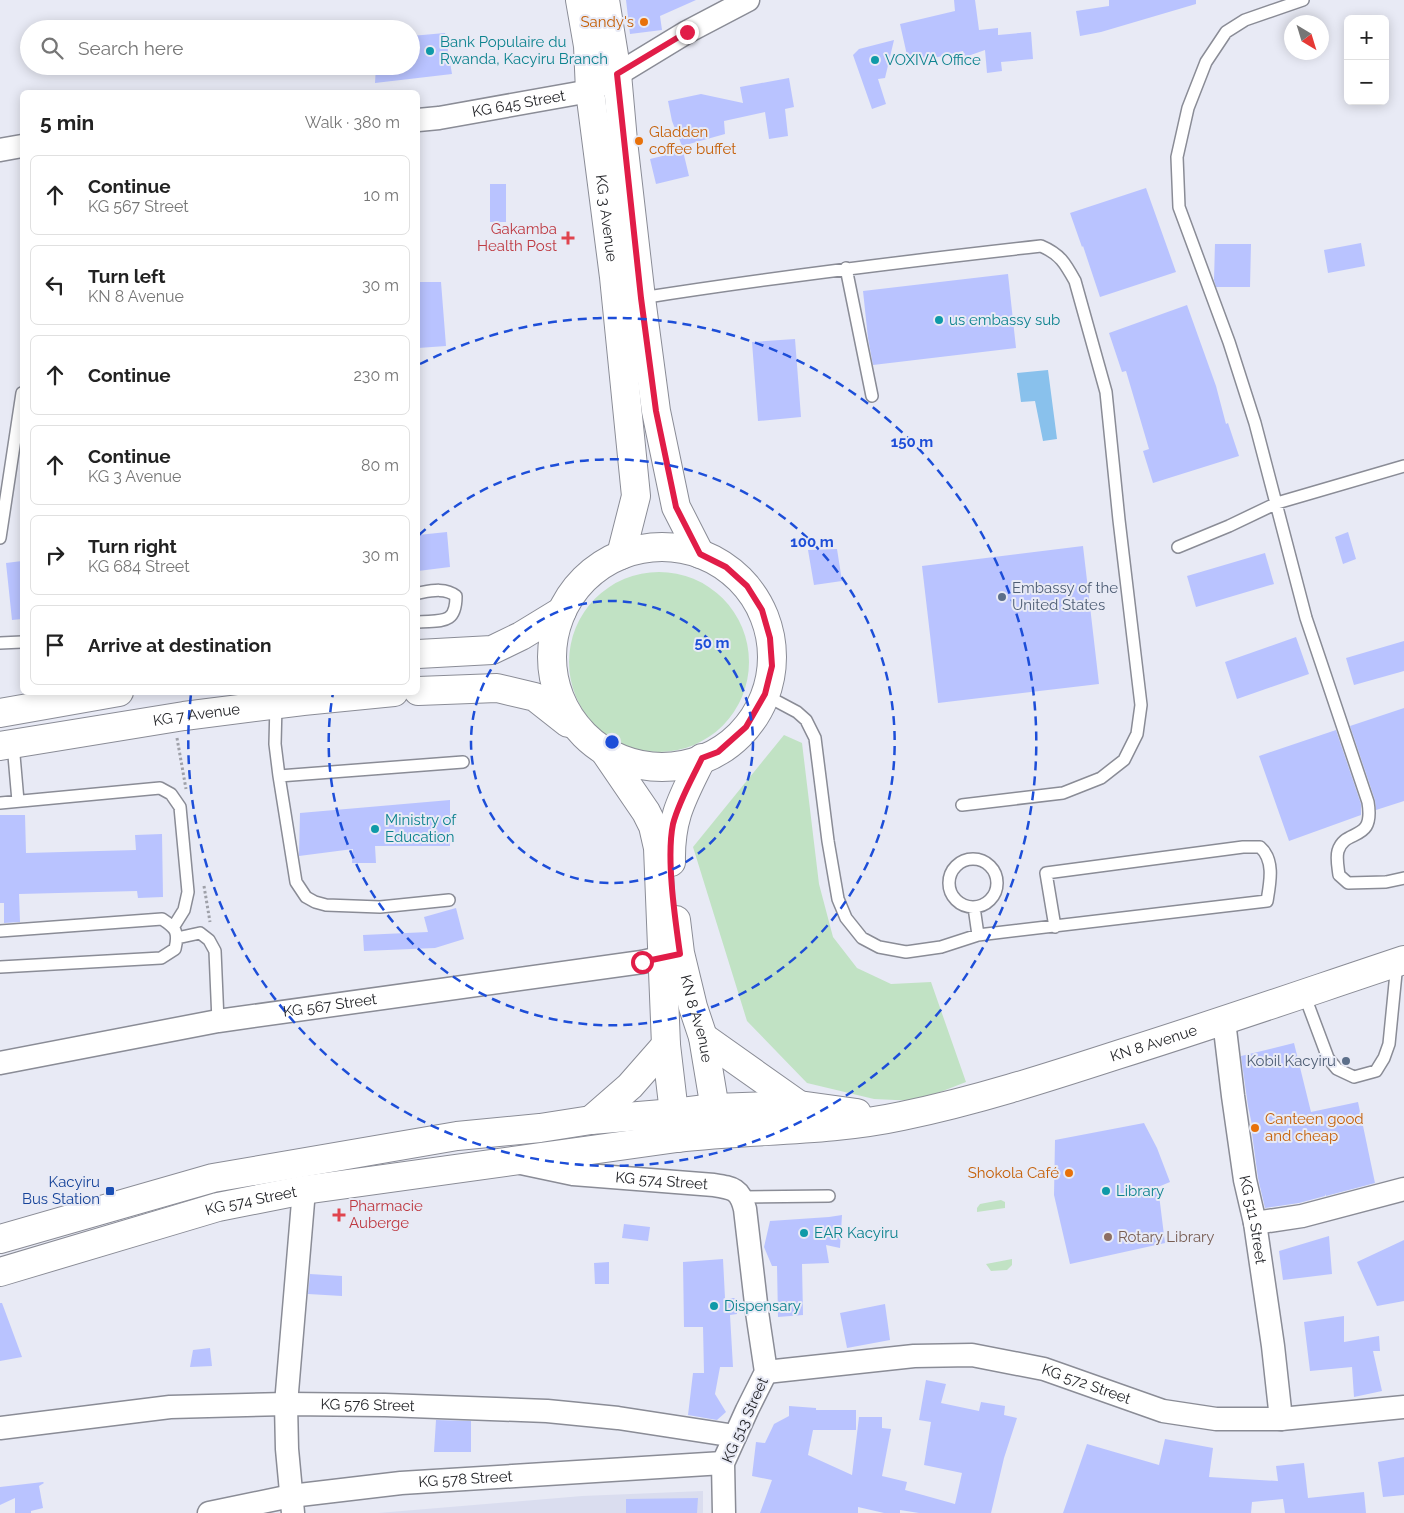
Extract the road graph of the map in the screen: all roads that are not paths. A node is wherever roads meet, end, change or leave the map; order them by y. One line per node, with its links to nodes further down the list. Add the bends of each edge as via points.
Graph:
1 (580, 0): 6 (main road, KG 3 Avenue, via 588,46)
2 (605, 0): 5 (main road, KG 3 Avenue)
3 (748, 0): 5 (street, KG 645 Street)
4 (1304, 0): 15 (lane, via 1245,20 1226,32 1202,71 1188,108 1177,157 1179,207 1235,360)
5 (617, 74): 6 (street, KG 645 Street); 11 (main road, KG 3 Avenue)
6 (590, 92): 7 (street, KG 645 Street); 19 (main road, KG 3 Avenue, via 614,277 636,496)
7 (420, 120)
8 (20, 146): 9 (street)
9 (0, 150)
10 (846, 268): 11 (lane); 12 (lane); 39 (lane, via 1042,246 1066,264 1075,281 1106,392 1141,705 1137,734 1124,760 1101,778 1063,793)
11 (641, 298): 18 (main road, KG 3 Avenue, via 656,411 676,507)
12 (872, 396)
13 (20, 406): 16 (lane)
14 (1404, 466): 15 (lane)
15 (1277, 503): 17 (lane); 40 (lane, via 1306,618 1371,816 1362,833 1346,840 1338,849 1339,875 1348,883)
16 (0, 538)
17 (1178, 547)
18 (700, 554): 19 (main road, via 660,547); 27 (main road, via 726,567 747,586 762,610 770,638 772,666)
19 (621, 555): 21 (main road, via 597,568 577,587)
20 (420, 593): 22 (lane, via 450,591 456,596 456,610 450,618)
21 (562, 610): 25 (main road, via 492,650); 32 (main road, via 550,655 551,675 559,699)
22 (420, 622)
23 (20, 642): 24 (lane)
24 (0, 643)
25 (420, 654)
26 (420, 692): 32 (main road, via 497,688 535,697)
27 (765, 694): 34 (main road, via 746,727 718,752); 46 (lane, via 797,712 806,720 815,738 838,899 846,918 862,938 879,947 906,952 941,947)
28 (102, 695): 31 (main road)
29 (364, 695): 30 (main road, KG 7 Avenue)
30 (276, 704): 33 (main road, KG 7 Avenue); 36 (lane, via 275,744)
31 (0, 713)
32 (595, 744): 34 (main road, via 642,766 681,766); 48 (main road, via 653,826)
33 (7, 745): 37 (lane)
34 (702, 758): 48 (main road, KN 8 Avenue, via 673,825)
35 (463, 762): 36 (lane)
36 (279, 776): 41 (lane, via 296,882 306,897 326,905 380,907)
37 (18, 802): 38 (lane); 43 (lane, via 160,788 171,794 180,807 188,892 184,910)
38 (0, 803)
39 (962, 805)
40 (1404, 878)
41 (450, 900)
42 (974, 907): 42 (lane, via 990,899 996,884 992,870 980,861 972,860 952,871 949,886 956,900); 46 (lane)
43 (174, 926): 45 (lane, via 162,919); 47 (lane)
44 (1055, 927): 44 (lane, via 1267,901 1270,869 1266,853 1260,847 1243,847 1046,873); 46 (lane)
45 (0, 931)
46 (978, 935)
47 (177, 938): 50 (lane, via 175,949 161,958); 52 (lane, via 200,933 215,951)
48 (670, 955): 52 (street, KG 567 Street, via 642,962); 54 (main road, KN 8 Avenue); 55 (main road)
49 (1400, 962): 51 (main road, KN 8 Avenue); 51 (lane, via 1389,1044 1376,1071 1354,1077 1337,1069 1328,1058)
50 (0, 967)
51 (1304, 994): 53 (main road, KN 8 Avenue)
52 (218, 1021): 56 (street, KG 567 Street)
53 (1224, 1021): 58 (main road, KN 8 Avenue, via 1008,1089); 69 (street, KG 511 Street, via 1240,1142)
54 (703, 1037): 57 (main road); 60 (main road, KN 8 Avenue)
55 (666, 1045): 59 (main road, via 630,1086); 61 (main road)
56 (0, 1063)
57 (799, 1105): 58 (main road, KN 8 Avenue); 60 (main road, KN 8 Avenue)
58 (900, 1116): 60 (main road, KN 8 Avenue, via 844,1126)
59 (591, 1120): 61 (main road); 63 (main road, via 457,1136)
60 (716, 1120): 61 (main road)
61 (675, 1126): 62 (main road, KG 574 Street)
62 (508, 1160): 65 (main road, KG 574 Street); 67 (street, KG 574 Street, via 573,1174 732,1188)
63 (213, 1178): 68 (main road); 70 (main road)
64 (1404, 1189): 69 (street, via 1302,1216)
65 (304, 1190): 68 (main road, KG 574 Street); 73 (street)
66 (829, 1196): 67 (lane)
67 (744, 1203): 72 (street, KG 513 Street)
68 (218, 1207): 71 (main road, KG 574 Street)
69 (1255, 1223): 75 (street, KG 511 Street)
70 (0, 1239)
71 (0, 1272)
72 (766, 1372): 75 (street, KG 572 Street, via 914,1356 972,1355 1044,1369 1163,1411 1216,1419); 77 (street, KG 513 Street)
73 (286, 1404): 76 (street, KG 576 Street, via 170,1406); 77 (street, KG 576 Street, via 547,1411); 79 (street)
74 (1404, 1408): 75 (street, KG 572 Street)
75 (1281, 1419)
76 (0, 1428)
77 (735, 1436): 78 (street, KG 513 Street)
78 (724, 1463): 79 (street, KG 578 Street, via 401,1483); 81 (street, KG 513 Street)
79 (292, 1504): 80 (street, KG 578 Street)
80 (209, 1513)
81 (724, 1513)

